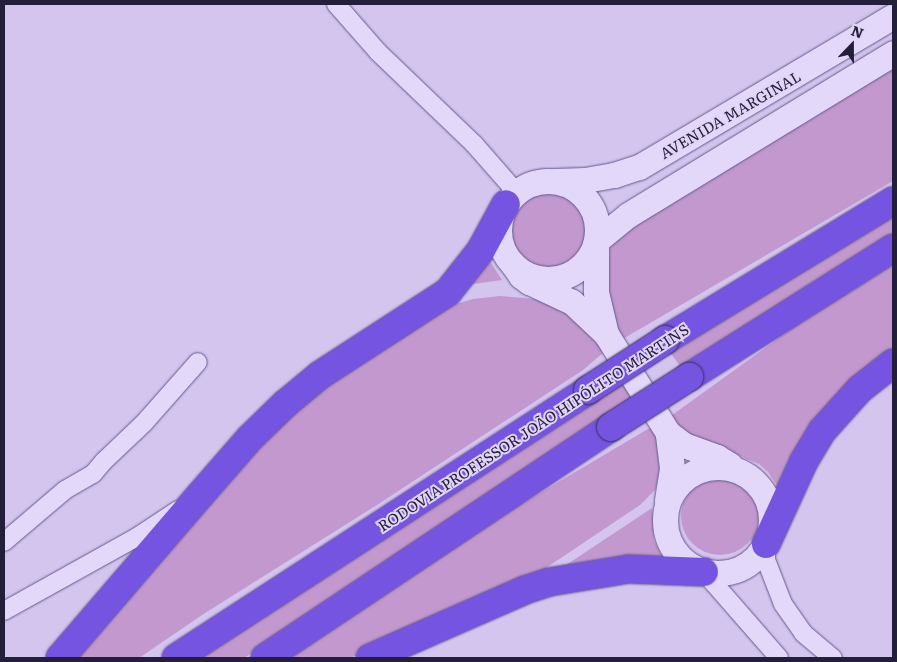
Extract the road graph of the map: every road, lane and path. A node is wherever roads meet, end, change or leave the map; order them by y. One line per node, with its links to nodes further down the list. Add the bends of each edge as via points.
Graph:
1 (336, 4): 5 (street, via 378,52 474,144)
2 (893, 16): 4 (street, AVENIDA MARGINAL, via 639,167 585,180)
3 (893, 53): 7 (street, AVENIDA MARGINAL, via 628,215)
4 (556, 181): 5 (street, via 528,185); 7 (street, via 580,192 588,201 598,225)
5 (511, 198): 9 (street, via 499,228 504,252); 15 (highway, via 481,250 448,292 320,375 250,438)
6 (893, 201): 23 (highway, RODOVIA PROFESSOR JOÃO HIPÓLITO MARTINS, bridge, via 665,340)
7 (596, 241): 9 (street, via 584,264 572,273 556,278 533,276); 10 (street, via 596,292)
8 (893, 248): 24 (highway, bridge, via 611,427)
9 (512, 263): 10 (street, via 529,282 572,302)
10 (606, 334): 13 (street)
11 (198, 362): 17 (street, via 93,474 65,490)
12 (893, 363): 18 (highway, via 860,388 822,430)
13 (668, 433): 14 (street, via 684,445 717,457); 16 (street, via 672,468)
14 (742, 473): 16 (street, via 725,468 706,469 689,476 676,488); 18 (street, via 755,482 768,504 770,527)
15 (201, 494): 20 (street, via 137,537); 22 (highway)
16 (667, 504): 19 (street, via 665,526 671,546 685,562)
17 (4, 542)
18 (766, 544): 19 (street, via 755,559 740,569); 28 (street, via 766,560 783,604 803,633)
19 (704, 572): 21 (highway, via 629,569 574,577 525,590); 27 (street)
20 (4, 611)
21 (461, 620): 25 (highway); 26 (street)
22 (60, 658)
23 (176, 658)
24 (265, 658)
25 (370, 658)
26 (406, 658)
27 (779, 658)
28 (833, 658)

